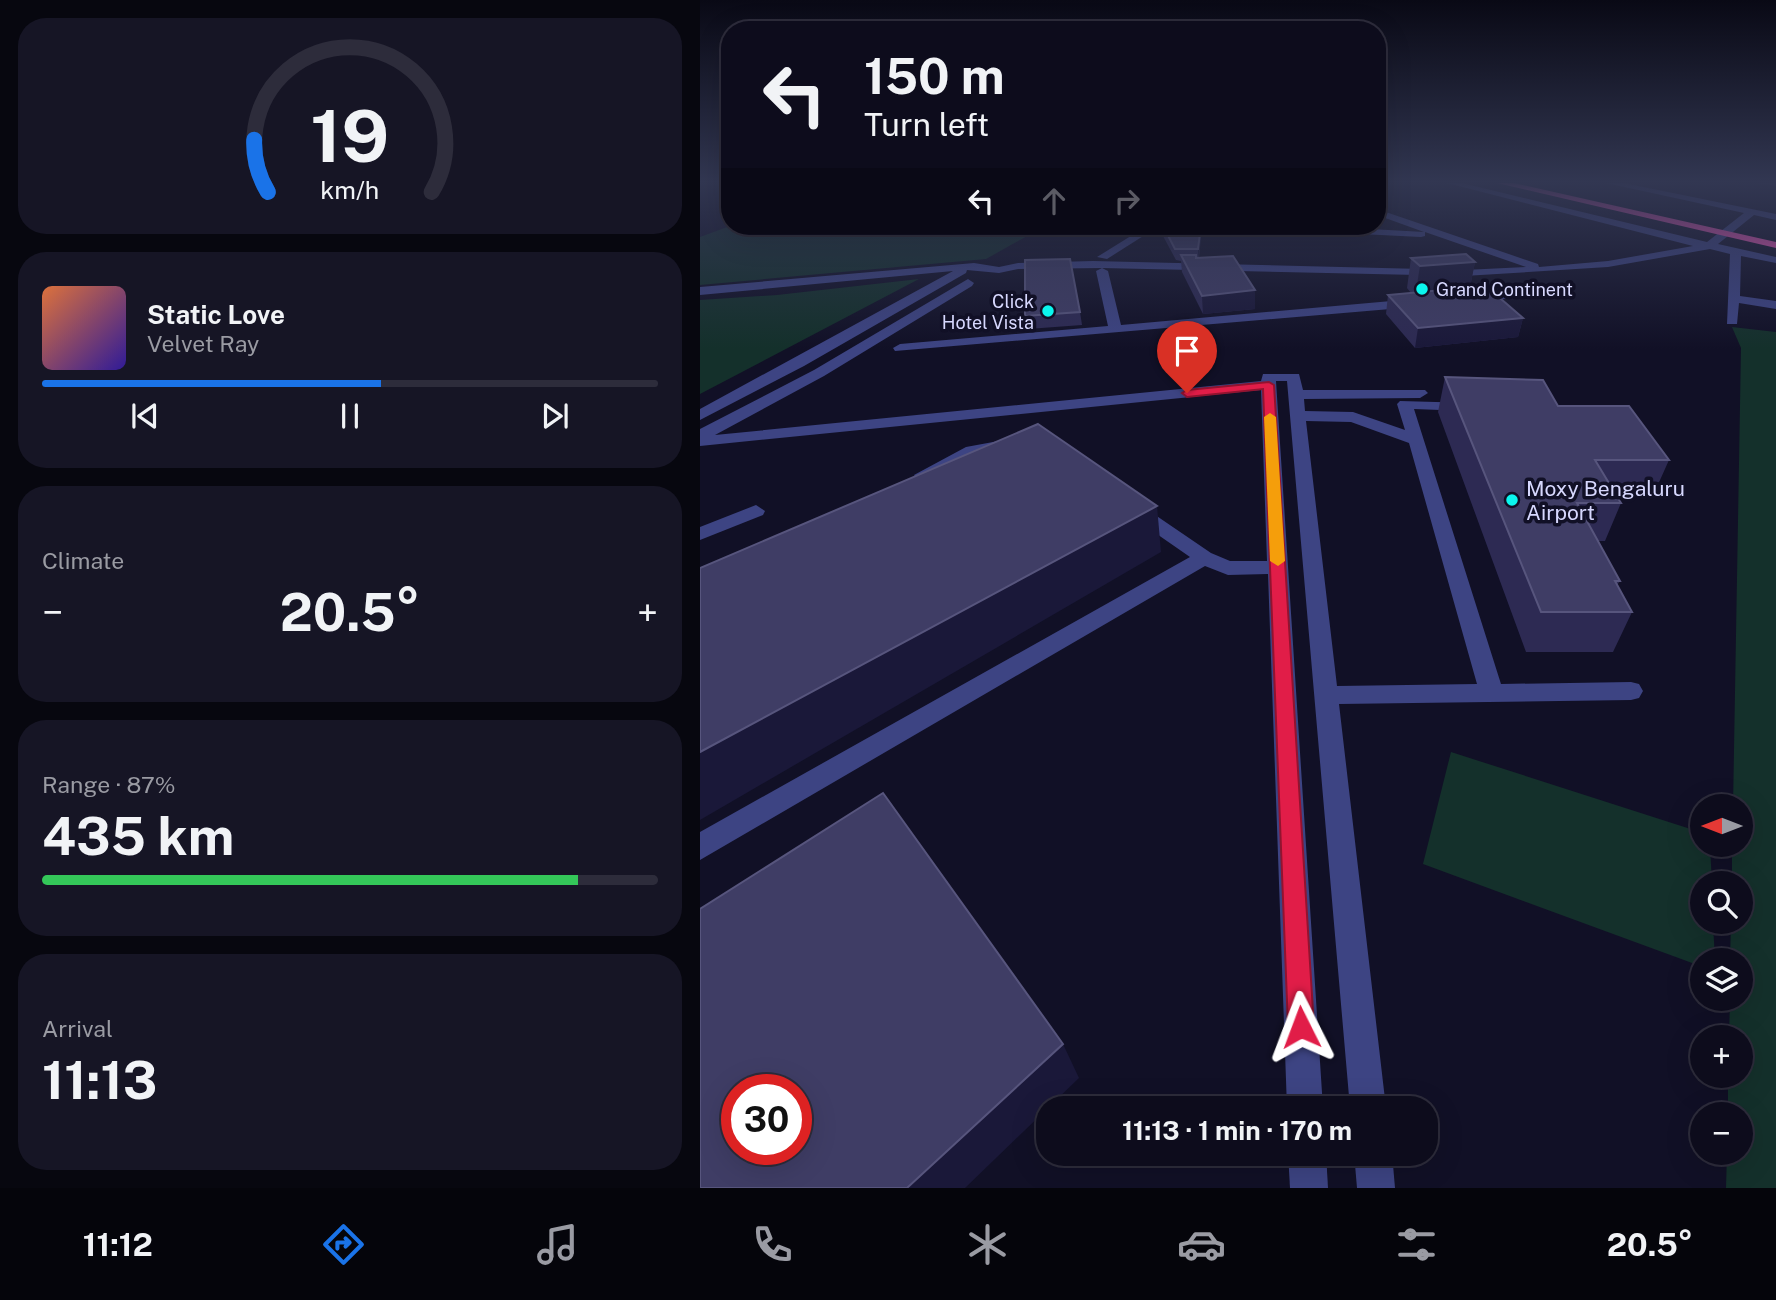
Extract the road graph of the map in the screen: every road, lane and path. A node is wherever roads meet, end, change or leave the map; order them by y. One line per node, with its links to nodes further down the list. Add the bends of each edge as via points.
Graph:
1 (1137, 238): 12 (street)
2 (1459, 238): 13 (street)
3 (1678, 238): 7 (street)
4 (1721, 238): 7 (street)
5 (1743, 238): 6 (highway)
6 (1776, 245)
7 (1709, 246): 8 (street); 9 (street)
8 (1736, 251): 10 (street); 19 (street)
9 (1634, 258): 13 (street); 16 (street)
10 (1776, 260)
11 (1183, 262): 12 (street); 13 (street); 15 (street); 16 (street, via 1451,272)
12 (1102, 264): 14 (street, via 1014,258); 23 (street)
13 (1529, 264): 16 (street)
14 (974, 266): 15 (street); 17 (street); 29 (street)
15 (999, 270): 30 (street, via 962,285)
16 (1544, 270): 18 (street, via 1567,290)
17 (700, 290)
18 (1457, 299)
19 (1734, 299): 21 (street); 22 (street)
20 (1429, 302): 23 (street)
21 (1776, 305)
22 (1732, 321)
23 (1115, 328): 24 (street)
24 (900, 348)
25 (1268, 381): 26 (street); 30 (street); 38 (street)
26 (1296, 396): 27 (street); 31 (street); 41 (street)
27 (1403, 399): 28 (street); 31 (street)
28 (1484, 399)
29 (700, 415)
30 (700, 439)
31 (1416, 439): 40 (street)
32 (1025, 446): 33 (street, via 972,451)
33 (910, 481)
34 (1115, 496): 37 (street)
35 (756, 511): 36 (street)
36 (700, 534)
37 (1204, 558): 38 (street, via 1228,568); 42 (street)
38 (1278, 567): 43 (street)
39 (1631, 691): 40 (street)
40 (1492, 693): 41 (street)
41 (1326, 695): 44 (street)
42 (700, 847)
43 (1304, 1096)
44 (1367, 1096)
45 (1308, 1166): 47 (street)
46 (1374, 1166): 48 (street)
47 (1309, 1188)
48 (1376, 1188)

